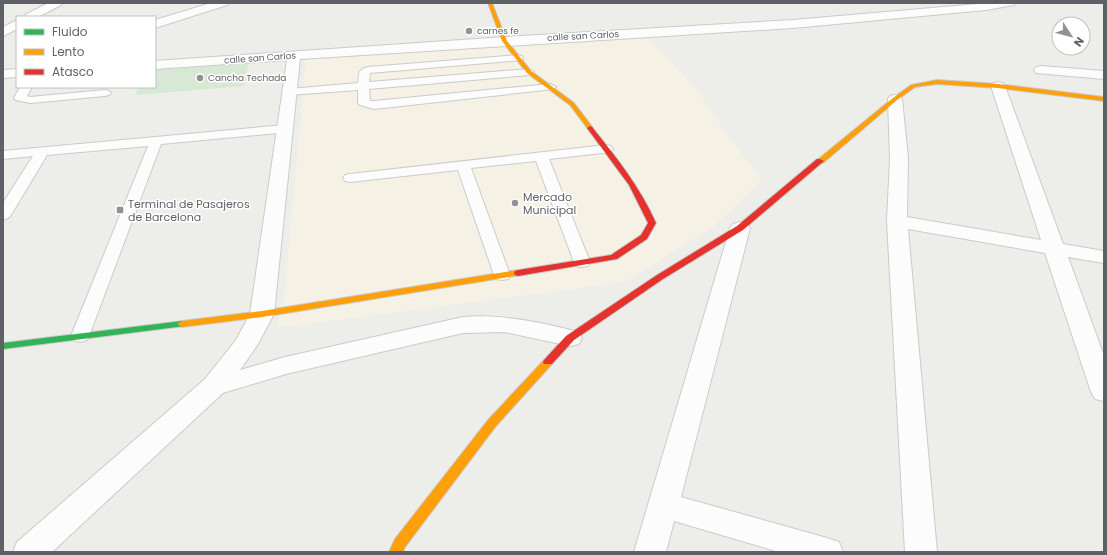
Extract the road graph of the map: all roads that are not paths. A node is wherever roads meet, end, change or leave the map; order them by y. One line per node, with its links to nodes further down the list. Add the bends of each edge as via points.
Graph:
1 (57, 3): 5 (street)
2 (223, 3): 6 (street)
3 (490, 3): 9 (street)
4 (1010, 3): 9 (street, calle san Carlos, via 793,24)
5 (31, 16)
6 (156, 24)
7 (16, 25): 8 (street)
8 (3, 32)
9 (505, 41): 10 (street, calle san Carlos); 11 (street)
10 (294, 55): 12 (street, calle san Carlos); 23 (street)
11 (518, 58): 14 (street); 18 (lane, via 368,70 365,71)
12 (156, 65)
13 (1041, 70): 17 (street)
14 (529, 72): 18 (lane); 20 (street)
15 (16, 73): 16 (street)
16 (3, 74)
17 (1104, 75)
18 (363, 86): 20 (lane, via 364,103 374,105); 23 (lane)
19 (998, 86): 24 (street, via 924,83 913,86); 25 (street); 37 (street)
20 (550, 87): 28 (street, via 572,104)
21 (25, 88): 22 (lane, via 20,98 30,100)
22 (105, 92)
23 (289, 92): 26 (street)
24 (895, 99): 35 (street, via 899,158); 36 (street)
25 (1103, 100)
26 (285, 129): 27 (lane); 41 (street)
27 (156, 141): 29 (lane); 42 (lane)
28 (606, 149): 31 (lane); 39 (street, via 627,177 652,223 644,238 614,257)
29 (43, 151): 30 (lane); 34 (lane)
30 (3, 155)
31 (542, 156): 32 (lane); 39 (lane)
32 (464, 164): 33 (lane); 40 (lane)
33 (350, 178)
34 (3, 215)
35 (897, 221): 37 (street); 52 (street)
36 (740, 228): 43 (street, via 660,277); 47 (street)
37 (1055, 249): 38 (street); 46 (street)
38 (1104, 257)
39 (582, 262): 40 (street)
40 (502, 275): 41 (street)
41 (262, 314): 42 (street); 45 (street, via 246,344)
42 (80, 336): 44 (street)
43 (570, 338): 45 (street, via 516,326 481,323 463,325 285,366); 49 (street, via 492,423 400,543)
44 (3, 346)
45 (214, 386): 48 (street)
46 (1104, 392)
47 (664, 505): 50 (street); 51 (street)
48 (29, 552)
49 (396, 552)
50 (650, 552)
51 (827, 552)
52 (921, 552)

